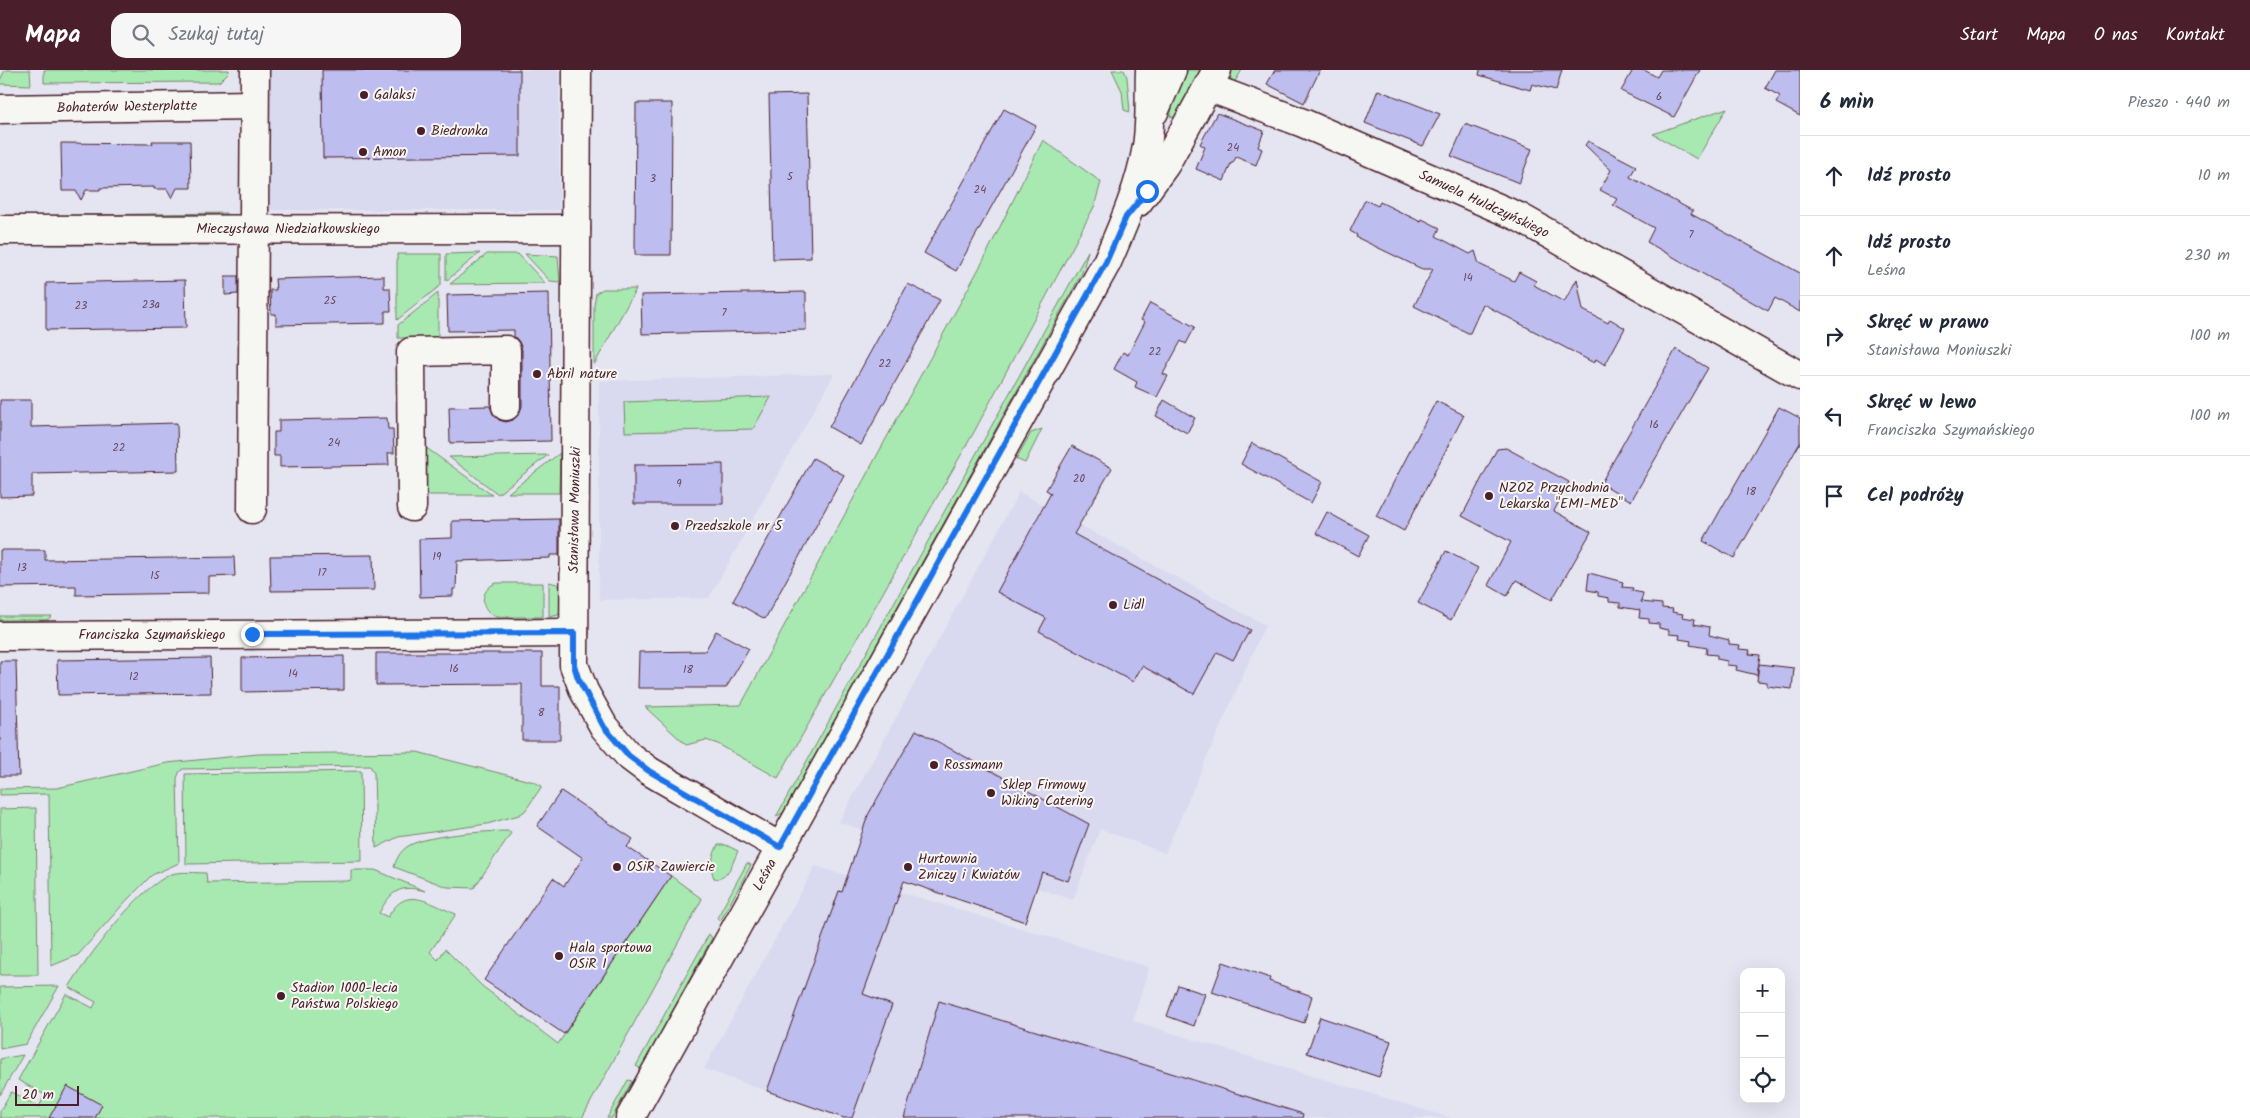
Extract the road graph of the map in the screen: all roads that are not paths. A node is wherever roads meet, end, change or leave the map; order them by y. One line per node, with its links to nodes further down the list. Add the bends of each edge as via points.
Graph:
1 (255, 70): 7 (street)
2 (577, 70): 12 (street, Stanisława Moniuszki)
3 (1134, 70): 9 (street)
4 (1150, 70): 9 (street, Leśna)
5 (1172, 70): 9 (street, Leśna)
6 (1213, 78): 10 (street, via 1165,165); 14 (street, Samuela Huldczyńskiego, via 1303,123 1519,217)
7 (254, 104): 8 (street, Bohaterów Westerplatte); 11 (street)
8 (0, 109)
9 (1149, 115): 10 (street, Leśna, via 1142,169)
10 (1126, 217): 20 (street, Leśna, via 1106,262)
11 (253, 228): 12 (street, Mieczysława Niedziałkowskiego); 13 (street, Mieczysława Niedziałkowskiego); 16 (street)
12 (576, 229): 18 (street, Stanisława Moniuszki)
13 (0, 230)
14 (1800, 376)
15 (506, 406): 17 (street, via 506,350 411,352)
16 (252, 508)
17 (412, 508)
18 (574, 633): 19 (street, Franciszka Szymańskiego); 20 (street, Stanisława Moniuszki, via 574,665 578,678 604,727 629,756 649,771)
19 (0, 636)
20 (780, 847): 21 (street, Leśna)
21 (630, 1118)

